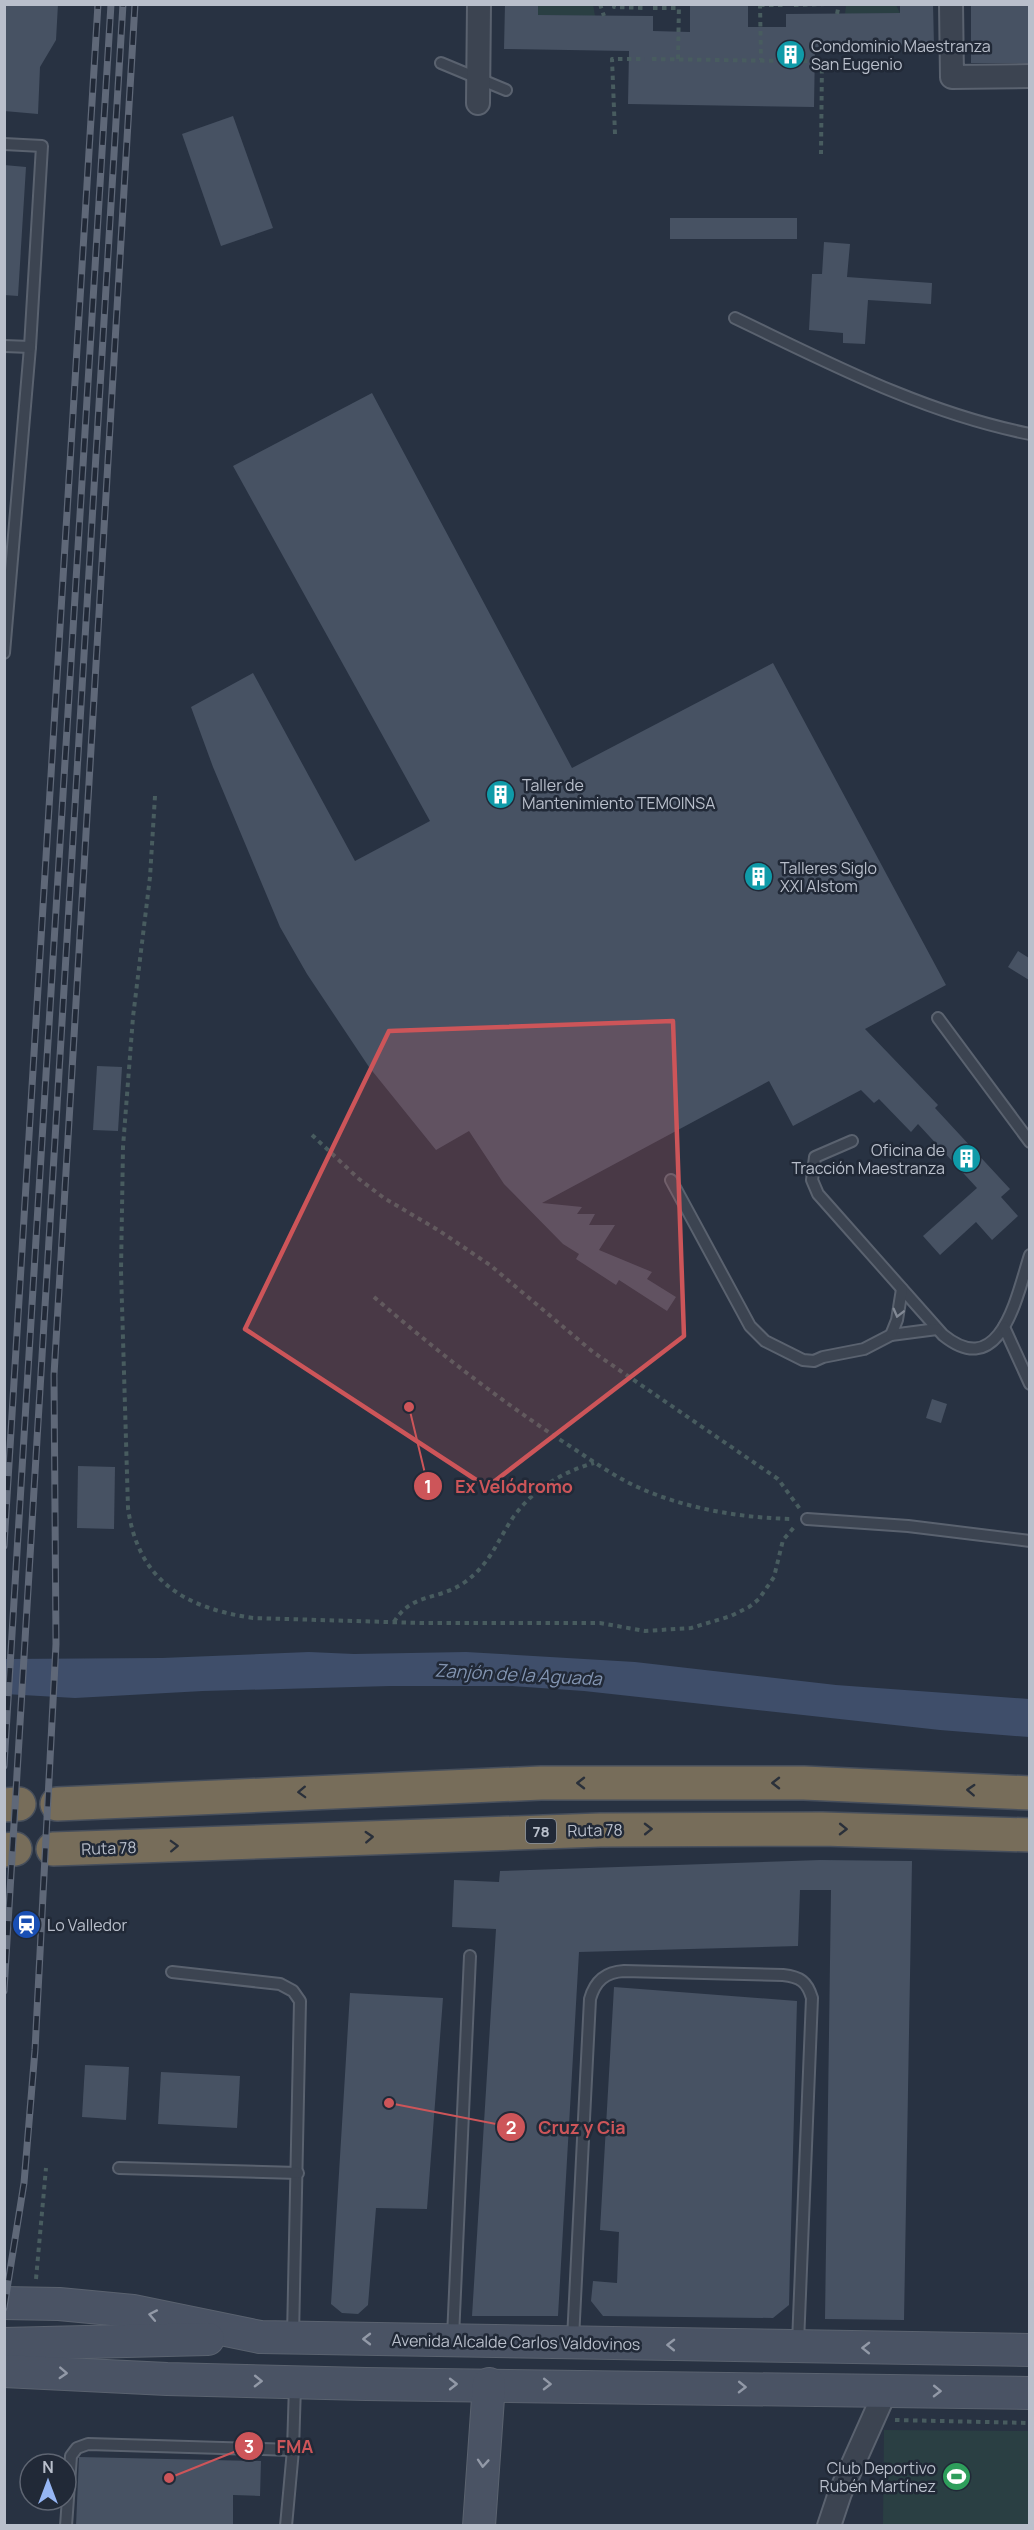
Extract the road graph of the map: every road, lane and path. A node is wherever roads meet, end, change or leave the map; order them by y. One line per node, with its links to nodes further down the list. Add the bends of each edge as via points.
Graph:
1 (479, 4): 23 (street)
2 (600, 4): 14 (path)
3 (614, 4): 11 (path, via 614,8)
4 (825, 4): 9 (path)
5 (838, 4): 13 (path)
6 (951, 4): 22 (street, via 952,77)
7 (760, 5): 8 (path); 18 (path)
8 (786, 5)
9 (794, 5)
10 (679, 6): 12 (path); 17 (path)
11 (646, 8)
12 (653, 8)
13 (837, 14)
14 (604, 16)
15 (645, 59): 26 (path, via 612,59)
16 (652, 59): 17 (path)
17 (678, 59): 18 (path)
18 (761, 60): 19 (path)
19 (787, 61)
20 (794, 61): 28 (path, via 822,61)
21 (441, 63): 23 (lane)
22 (1029, 76)
23 (479, 77): 24 (lane); 25 (street)
24 (506, 90)
25 (478, 103)
26 (615, 134)
27 (4, 144): 31 (lane, via 42,146)
28 (821, 154)
29 (735, 318): 32 (lane, via 909,399 970,420)
30 (4, 346): 31 (lane)
31 (30, 347): 33 (lane)
32 (1029, 434)
33 (9, 543): 34 (lane)
34 (4, 653)
35 (155, 796): 51 (path, via 123,1147 121,1271 130,1526 152,1571 177,1594 206,1608 254,1618)
36 (938, 1018): 39 (lane)
37 (312, 1135): 49 (path, via 384,1198 490,1265 593,1352 778,1479)
38 (852, 1141): 42 (lane, via 814,1157 814,1187)
39 (1029, 1142)
40 (671, 1180): 46 (lane, via 750,1326 765,1341 814,1362 864,1349)
41 (1029, 1256): 44 (lane)
42 (902, 1289): 45 (lane); 46 (lane, one-way to 46)
43 (374, 1297): 48 (path, via 471,1377)
44 (1004, 1327): 45 (lane, via 999,1338 985,1347 970,1349 955,1345); 47 (lane)
45 (937, 1329): 46 (lane)
46 (891, 1335)
47 (1029, 1384)
48 (595, 1463): 49 (path, via 633,1485 682,1503 744,1515); 51 (path, via 565,1474 538,1491 515,1515 477,1572 449,1592 408,1605)
49 (807, 1519): 50 (lane); 51 (path, via 783,1540 774,1576 759,1599 741,1612 691,1628 645,1631 600,1623)
50 (1029, 1541)
51 (394, 1622)
52 (1029, 1793): 53 (highway, one-way to 53, via 804,1783 541,1783)
53 (57, 1804)
54 (1029, 1835): 55 (highway, Ruta 78 / 78, one-way to 54, via 600,1830 822,1829)
55 (53, 1849)
56 (470, 1956): 64 (lane)
57 (172, 1972): 60 (lane, via 280,1984 293,1991 300,2001)
58 (46, 2168): 61 (path)
59 (119, 2168): 60 (lane)
60 (298, 2173): 63 (lane)
61 (19, 2303): 62 (main road, Avenida Alcalde Carlos Valdovinos, one-way to 61, via 133,2311)
62 (260, 2337): 63 (main road, Avenida Alcalde Carlos Valdovinos); 66 (main road)
63 (293, 2338): 64 (main road, Avenida Alcalde Carlos Valdovinos, one-way to 63)
64 (453, 2340): 65 (main road, Avenida Alcalde Carlos Valdovinos)
65 (562, 2342): 67 (main road, Avenida Alcalde Carlos Valdovinos, one-way to 65); 67 (lane, via 590,1999 605,1975 624,1971 783,1975 796,1977 808,1987 812,1998); 71 (main road, via 522,2354)
66 (4, 2344)
67 (798, 2347): 68 (main road, Avenida Alcalde Carlos Valdovinos, one-way to 67)
68 (1029, 2350)
69 (4, 2371): 70 (main road, one-way to 70)
70 (295, 2382): 71 (main road, one-way to 71); 74 (lane)
71 (489, 2384): 72 (main road, one-way to 72); 77 (main road, one-way to 77)
72 (886, 2390): 73 (main road, one-way to 73); 78 (street)
73 (1029, 2392)
74 (293, 2450): 75 (lane, via 88,2444 77,2448 71,2456); 76 (lane)
75 (66, 2526)
76 (286, 2526)
77 (479, 2526)
78 (829, 2526)

